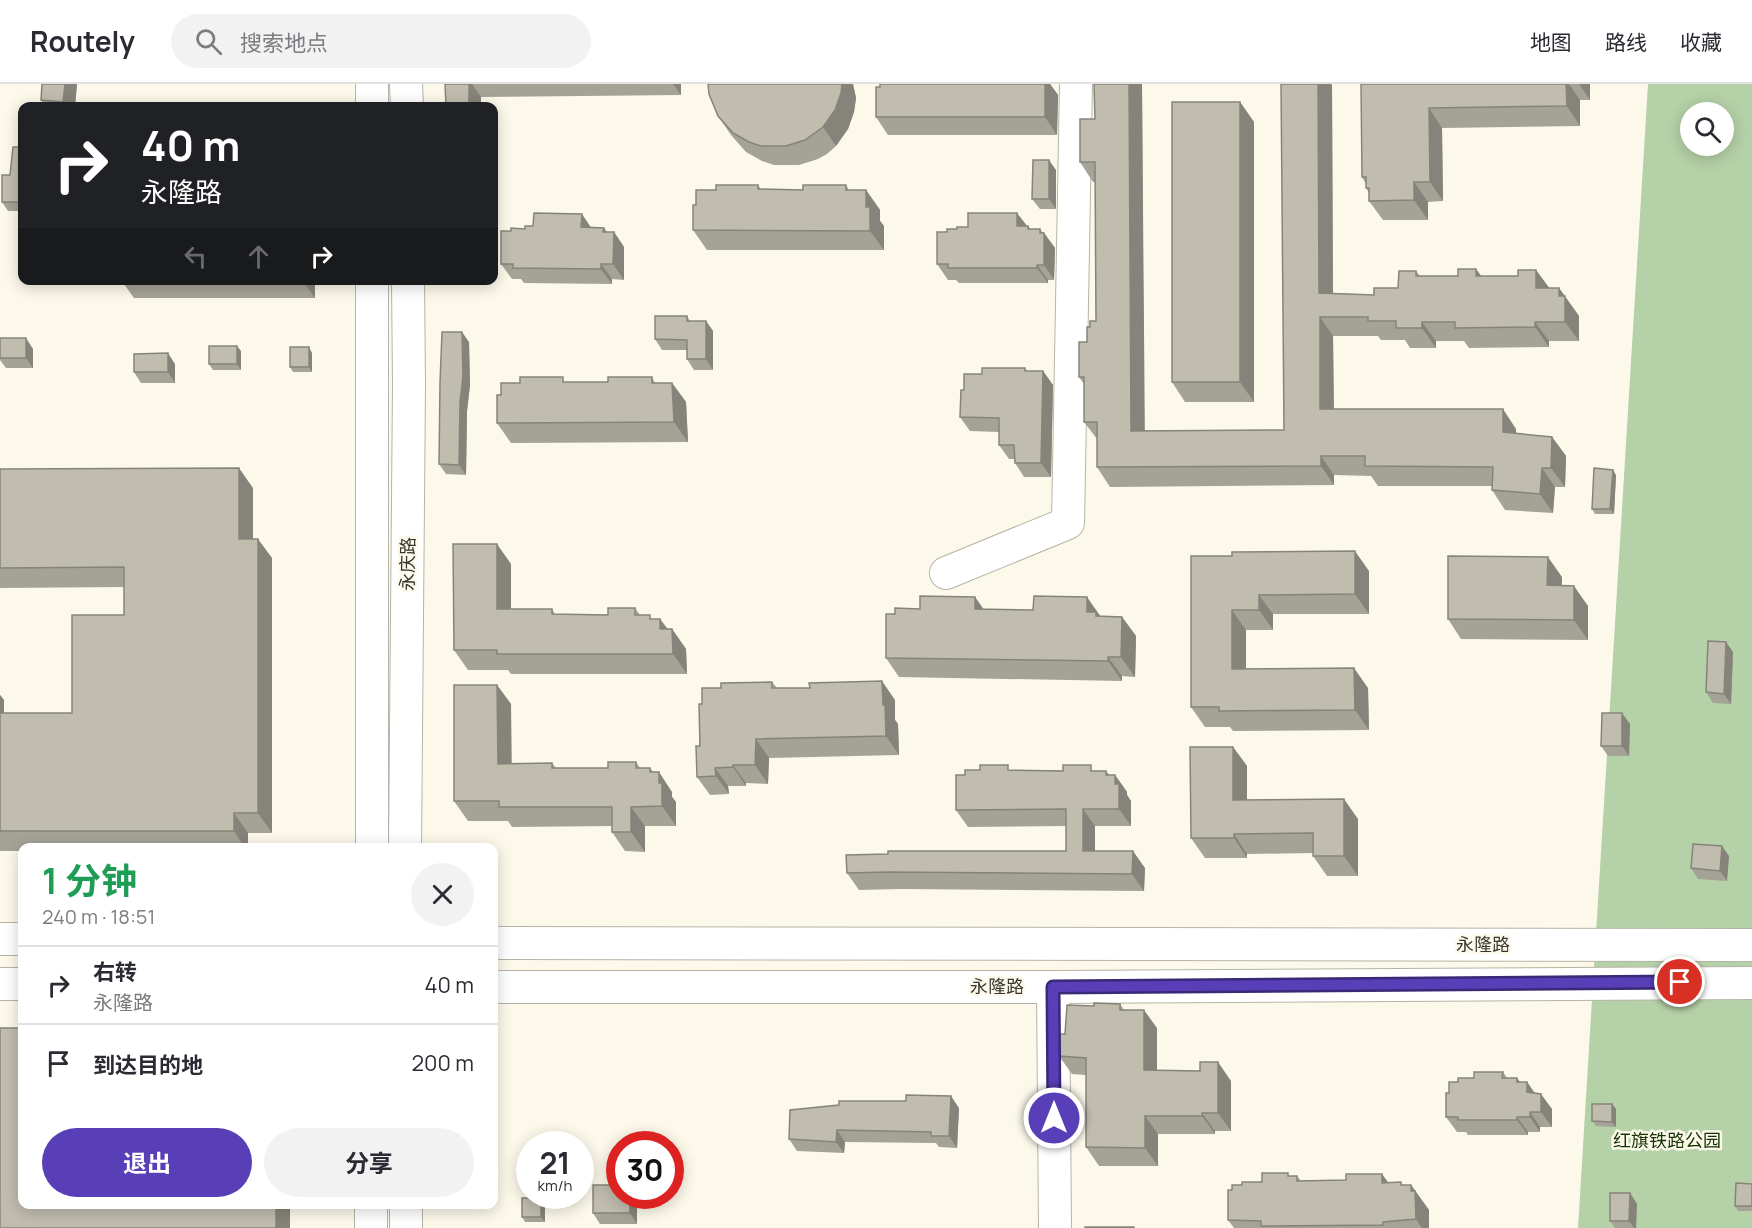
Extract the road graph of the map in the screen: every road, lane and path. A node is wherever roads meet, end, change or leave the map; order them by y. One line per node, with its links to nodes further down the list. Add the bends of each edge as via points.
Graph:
1 (372, 84): 4 (street)
2 (406, 84): 5 (street)
3 (1076, 84): 8 (street, via 1068,523)
4 (372, 102)
5 (407, 102)
6 (372, 285): 9 (street, 永庆路)
7 (408, 285): 10 (street, 永庆路)
8 (946, 573)
9 (372, 843)
10 (405, 843)
11 (0, 939): 12 (street)
12 (18, 939)
13 (498, 943): 14 (street, 永隆路)
14 (1752, 945)
15 (1752, 982): 19 (street, 永隆路)
16 (0, 984): 17 (street)
17 (18, 984)
18 (498, 987): 19 (street, 永隆路)
19 (1053, 987): 24 (street)
20 (371, 1209): 22 (street)
21 (406, 1209): 23 (street)
22 (371, 1228)
23 (406, 1228)
24 (1055, 1228)

